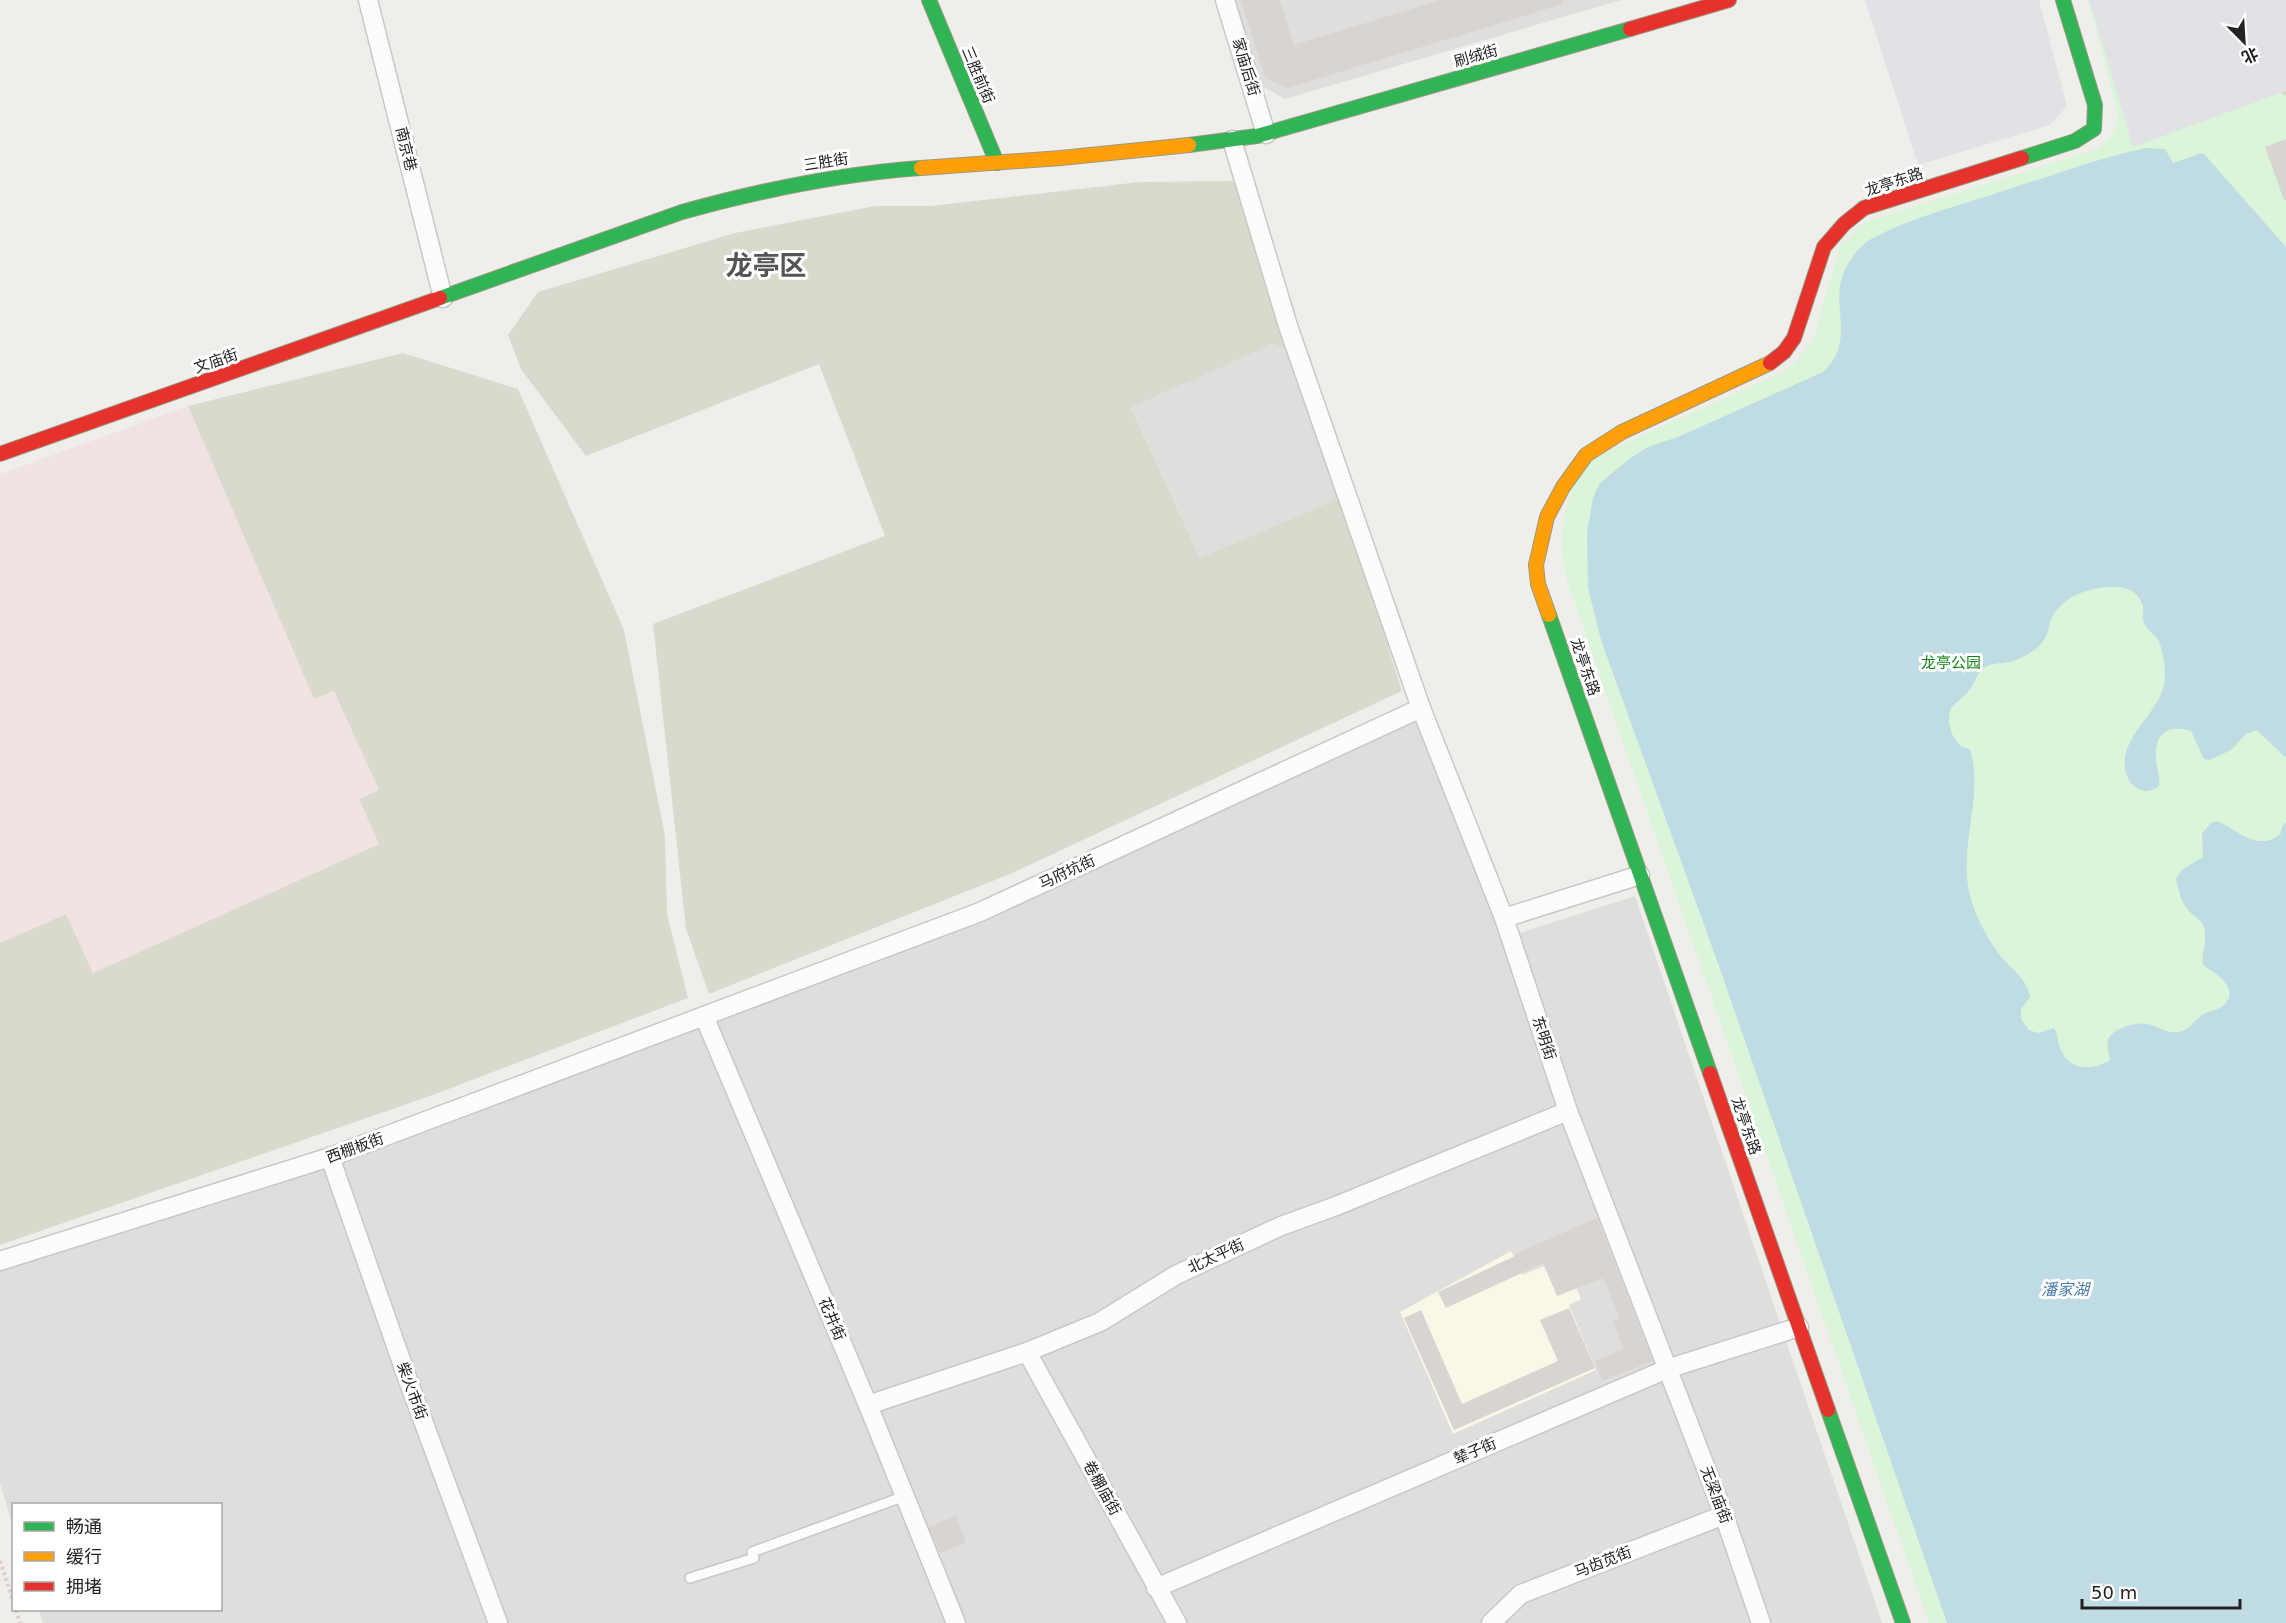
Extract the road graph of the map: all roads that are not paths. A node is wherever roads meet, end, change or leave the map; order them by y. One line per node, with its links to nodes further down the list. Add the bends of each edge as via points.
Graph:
1 (368, 0): 9 (street, 南京巷)
2 (929, 0): 8 (street, 三胜前街)
3 (1225, 0): 6 (street, 家庙后街)
4 (1729, 0): 6 (street, 刷绒街)
5 (2063, 0): 12 (street, 龙亭东路, via 2095,105 2094,129 2075,141 1864,208 1824,247 1794,338 1784,352 1774,361 1622,432 1586,455 1548,517 1536,565 1538,584)
6 (1266, 134): 7 (street, 刷绒街)
7 (1232, 140): 8 (street, 三胜街); 11 (street, 东明街, via 1288,326)
8 (997, 163): 9 (street, 三胜街, via 885,170 740,196 682,212)
9 (443, 298): 10 (street, 文庙街)
10 (0, 454)
11 (1421, 708): 13 (street, 东明街); 14 (street, 马府坑街, via 980,912)
12 (1641, 875): 13 (street); 18 (street, 龙亭东路)
13 (1504, 918): 15 (street, 东明街)
14 (704, 1016): 16 (street, 西棚板街); 21 (street, 花井街)
15 (1568, 1111): 19 (street, 北太平街, via 1281,1226 1176,1275 1100,1322); 20 (street, 东明街)
16 (330, 1157): 17 (street, 西棚板街); 27 (street, 柴火市街)
17 (0, 1261)
18 (1799, 1327): 20 (street, 辇子街); 31 (street, 龙亭东路)
19 (1027, 1352): 21 (street, 北太平街); 25 (street, 卷棚庙街)
20 (1667, 1369): 23 (street, 无梁庙街); 25 (street, 辇子街)
21 (868, 1405): 22 (street, 花井街)
22 (905, 1496): 24 (lane, via 752,1552 754,1558); 28 (street, 花井街)
23 (1724, 1515): 29 (street, 马齿苋街, via 1521,1594); 30 (street, 无梁庙街)
24 (690, 1578)
25 (1156, 1588): 26 (street, 卷棚庙街)
26 (1173, 1622)
27 (498, 1623)
28 (956, 1623)
29 (1491, 1623)
30 (1761, 1623)
31 (1903, 1623)

